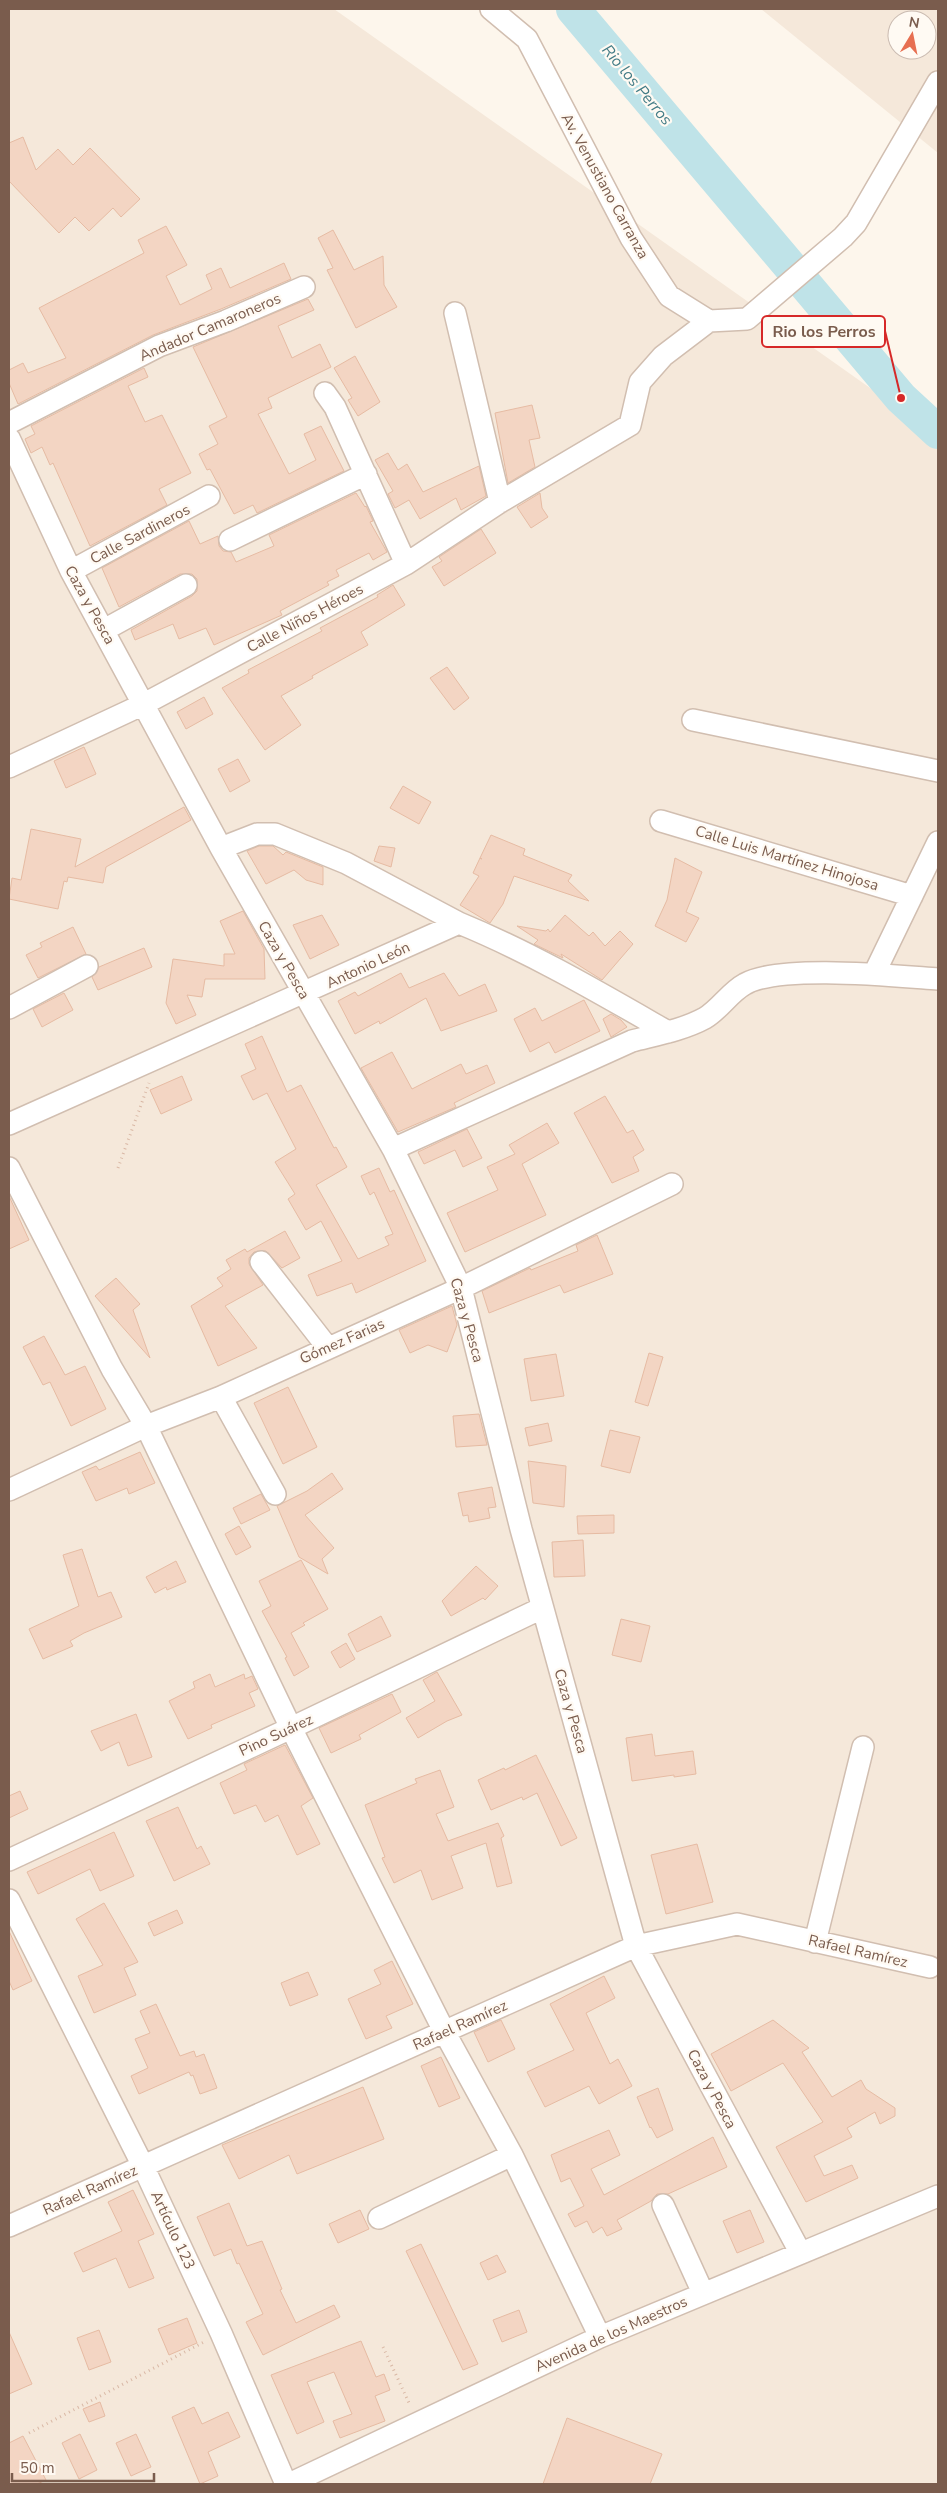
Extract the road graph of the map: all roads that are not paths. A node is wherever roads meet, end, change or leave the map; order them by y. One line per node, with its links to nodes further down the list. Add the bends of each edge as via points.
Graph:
1 (491, 9): 5 (street, Av. Venustiano Carranza, via 527,39 630,238 669,296)
2 (938, 82): 5 (street, via 856,223 843,237 747,319)
3 (304, 287): 7 (street, Andador Camaroneros, via 159,346)
4 (455, 313): 11 (street)
5 (709, 321): 11 (street, Calle Niños Héroes, via 663,356 640,382 630,425)
6 (325, 393): 9 (street, via 335,407)
7 (9, 423)
8 (9, 438): 14 (street, Caza y Pesca)
9 (366, 474): 12 (street); 13 (street)
10 (209, 496): 14 (street, Calle Sardineros)
11 (500, 502): 13 (street, Calle Niños Héroes)
12 (230, 540)
13 (406, 564): 17 (street, Calle Niños Héroes)
14 (71, 571): 16 (street, Caza y Pesca)
15 (186, 585): 16 (street)
16 (104, 630): 17 (street, Caza y Pesca)
17 (144, 704): 19 (street, Calle Niños Héroes); 23 (street, Caza y Pesca)
18 (692, 720): 20 (street)
19 (9, 767)
20 (938, 772)
21 (661, 821): 24 (street, Calle Luis Martínez Hinojosa)
22 (938, 842): 24 (street)
23 (221, 848): 25 (street, via 257,834 275,834 346,863); 29 (street, Caza y Pesca)
24 (912, 896): 27 (street)
25 (459, 923): 29 (street, Antonio León); 31 (street, via 561,971)
26 (87, 966): 30 (street)
27 (874, 974): 28 (street); 31 (street, via 771,975 745,984 705,1018)
28 (938, 979)
29 (303, 994): 32 (street, Antonio León); 33 (street, Caza y Pesca)
30 (9, 1008)
31 (668, 1032): 33 (street, via 632,1041)
32 (9, 1124)
33 (392, 1149): 37 (street, Caza y Pesca)
34 (9, 1168): 40 (street, via 112,1369)
35 (672, 1184): 37 (street, Gómez Farias)
36 (261, 1262): 38 (street)
37 (461, 1288): 38 (street, Gómez Farias); 43 (street, Caza y Pesca)
38 (328, 1348): 39 (street, Gómez Farias)
39 (221, 1397): 40 (street, Gómez Farias); 42 (street)
40 (146, 1426): 41 (street, Gómez Farias); 44 (street)
41 (9, 1490)
42 (275, 1494)
43 (542, 1608): 44 (street, Pino Suárez); 49 (street, Caza y Pesca)
44 (291, 1728): 46 (street, Pino Suárez); 51 (street)
45 (864, 1748): 48 (street)
46 (9, 1860)
47 (9, 1900): 53 (street, Artículo 123)
48 (815, 1942): 49 (street, Rafael Ramírez, via 737,1924); 50 (street, Rafael Ramírez)
49 (636, 1946): 51 (street, Rafael Ramírez); 58 (street, Caza y Pesca)
50 (930, 1967)
51 (445, 2032): 52 (street); 53 (street, Rafael Ramírez)
52 (512, 2155): 56 (street); 60 (street)
53 (143, 2166): 57 (street, Rafael Ramírez); 61 (street, Artículo 123)
54 (938, 2196): 58 (street, Avenida de los Maestros)
55 (663, 2206): 59 (street)
56 (379, 2218)
57 (9, 2226)
58 (800, 2252): 59 (street, Avenida de los Maestros)
59 (703, 2293): 60 (street, Avenida de los Maestros)
60 (600, 2338): 61 (street, Avenida de los Maestros)
61 (287, 2484)

